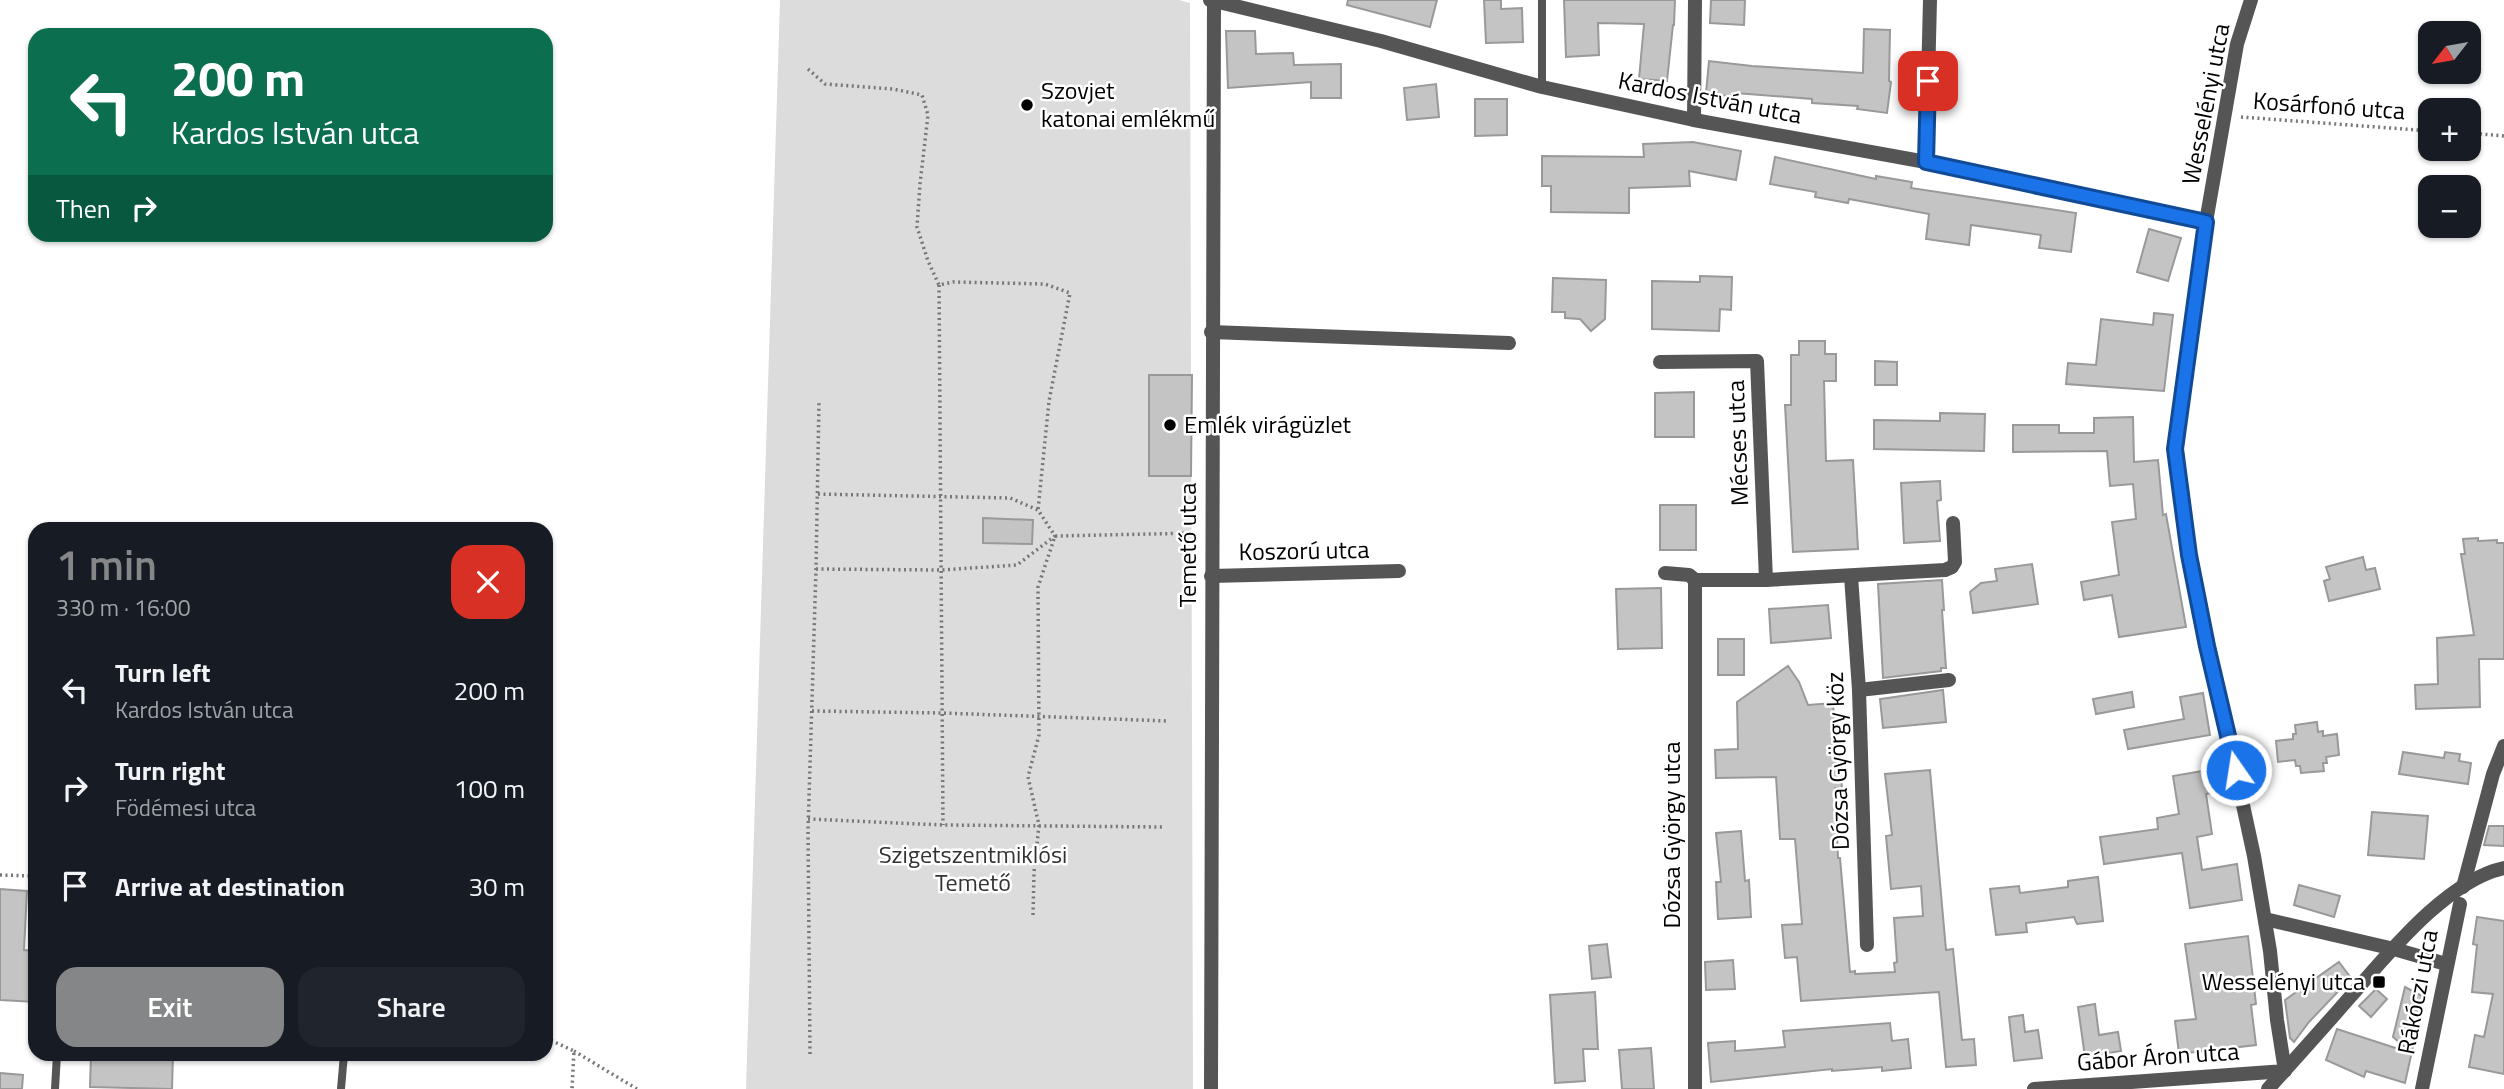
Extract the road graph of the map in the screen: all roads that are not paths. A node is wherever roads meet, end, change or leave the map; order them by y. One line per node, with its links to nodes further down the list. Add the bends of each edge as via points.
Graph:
1 (1212, 0): 6 (street, Kardos István utca); 10 (street, Temető utca)
2 (1542, 0): 6 (lane)
3 (1695, 0): 7 (street)
4 (1930, 0): 8 (street)
5 (2251, 0): 9 (street, Wesselényi utca, via 2237,44)
6 (1542, 87): 7 (street, Kardos István utca)
7 (1694, 120): 8 (street, Kardos István utca)
8 (1926, 162): 9 (street, Kardos István utca)
9 (2206, 222): 26 (street, Wesselényi utca, via 2175,449 2189,555 2248,819)
10 (1211, 332): 11 (street); 16 (street, Temető utca)
11 (1509, 343)
12 (1660, 362): 19 (street, Mécses utca, via 1758,361)
13 (1953, 523): 17 (street, via 1952,567)
14 (1399, 571): 16 (street, Koszorú utca)
15 (1665, 573): 18 (street, via 1689,575)
16 (1211, 576): 35 (street, Temető utca)
17 (1852, 576): 19 (street); 21 (street, Dózsa György köz)
18 (1695, 580): 19 (street); 36 (street, Dózsa György utca)
19 (1766, 580)
20 (1949, 680): 21 (street)
21 (1858, 690): 27 (street, Dózsa György köz)
22 (2504, 746): 24 (street)
23 (2504, 868): 24 (street)
24 (2463, 887): 28 (street)
25 (2459, 904): 29 (street, Rákóczi utca)
26 (2265, 919): 28 (street); 32 (street, Wesselényi utca)
27 (1867, 945)
28 (2393, 949): 29 (street); 32 (street)
29 (2446, 964): 39 (street, Rákóczi utca)
30 (57, 1061): 33 (lane)
31 (343, 1061): 34 (lane)
32 (2285, 1071): 37 (street, Gábor Áron utca); 38 (street)
33 (55, 1089)
34 (341, 1089)
35 (1211, 1089)
36 (1695, 1089)
37 (2034, 1089)
38 (2268, 1089)
39 (2422, 1089)

